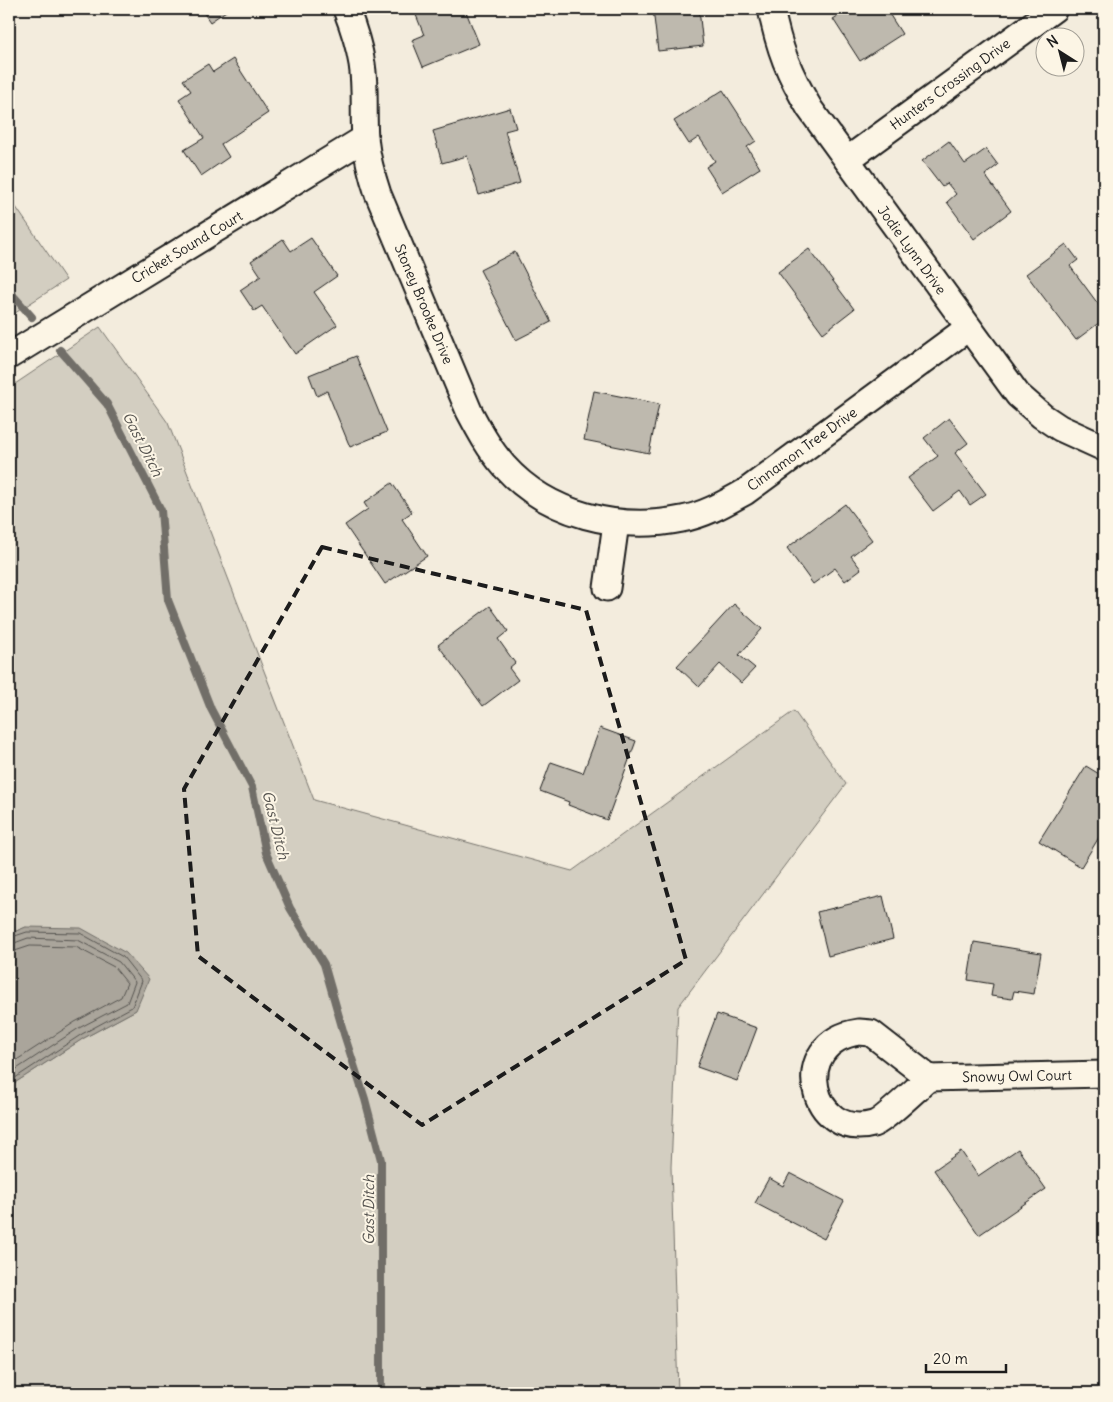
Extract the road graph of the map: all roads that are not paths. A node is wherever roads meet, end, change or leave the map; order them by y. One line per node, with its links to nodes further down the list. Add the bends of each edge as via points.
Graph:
1 (346, 9): 4 (street, Stoney Brooke Drive, via 362,64)
2 (771, 9): 5 (street, Jodie Lynn Drive, via 777,40 795,84)
3 (1054, 9): 5 (street, Hunters Crossing Drive)
4 (365, 138): 7 (street, Cricket Sound Court); 9 (street, Stoney Brooke Drive, via 378,194 484,440 505,466 558,506)
5 (847, 160): 6 (street, Jodie Lynn Drive)
6 (968, 328): 8 (street, Jodie Lynn Drive, via 1018,395 1060,428); 9 (street, Cinnamon Tree Drive, via 745,492 684,519 650,524)
7 (9, 356)
8 (1104, 448)
9 (616, 523): 10 (street)
10 (607, 588)
11 (1104, 1074): 12 (street, Snowy Owl Court)
12 (929, 1078): 12 (street, via 875,1124 859,1126 842,1122 828,1113 814,1084 816,1066 823,1051 835,1040 859,1032 871,1033)

